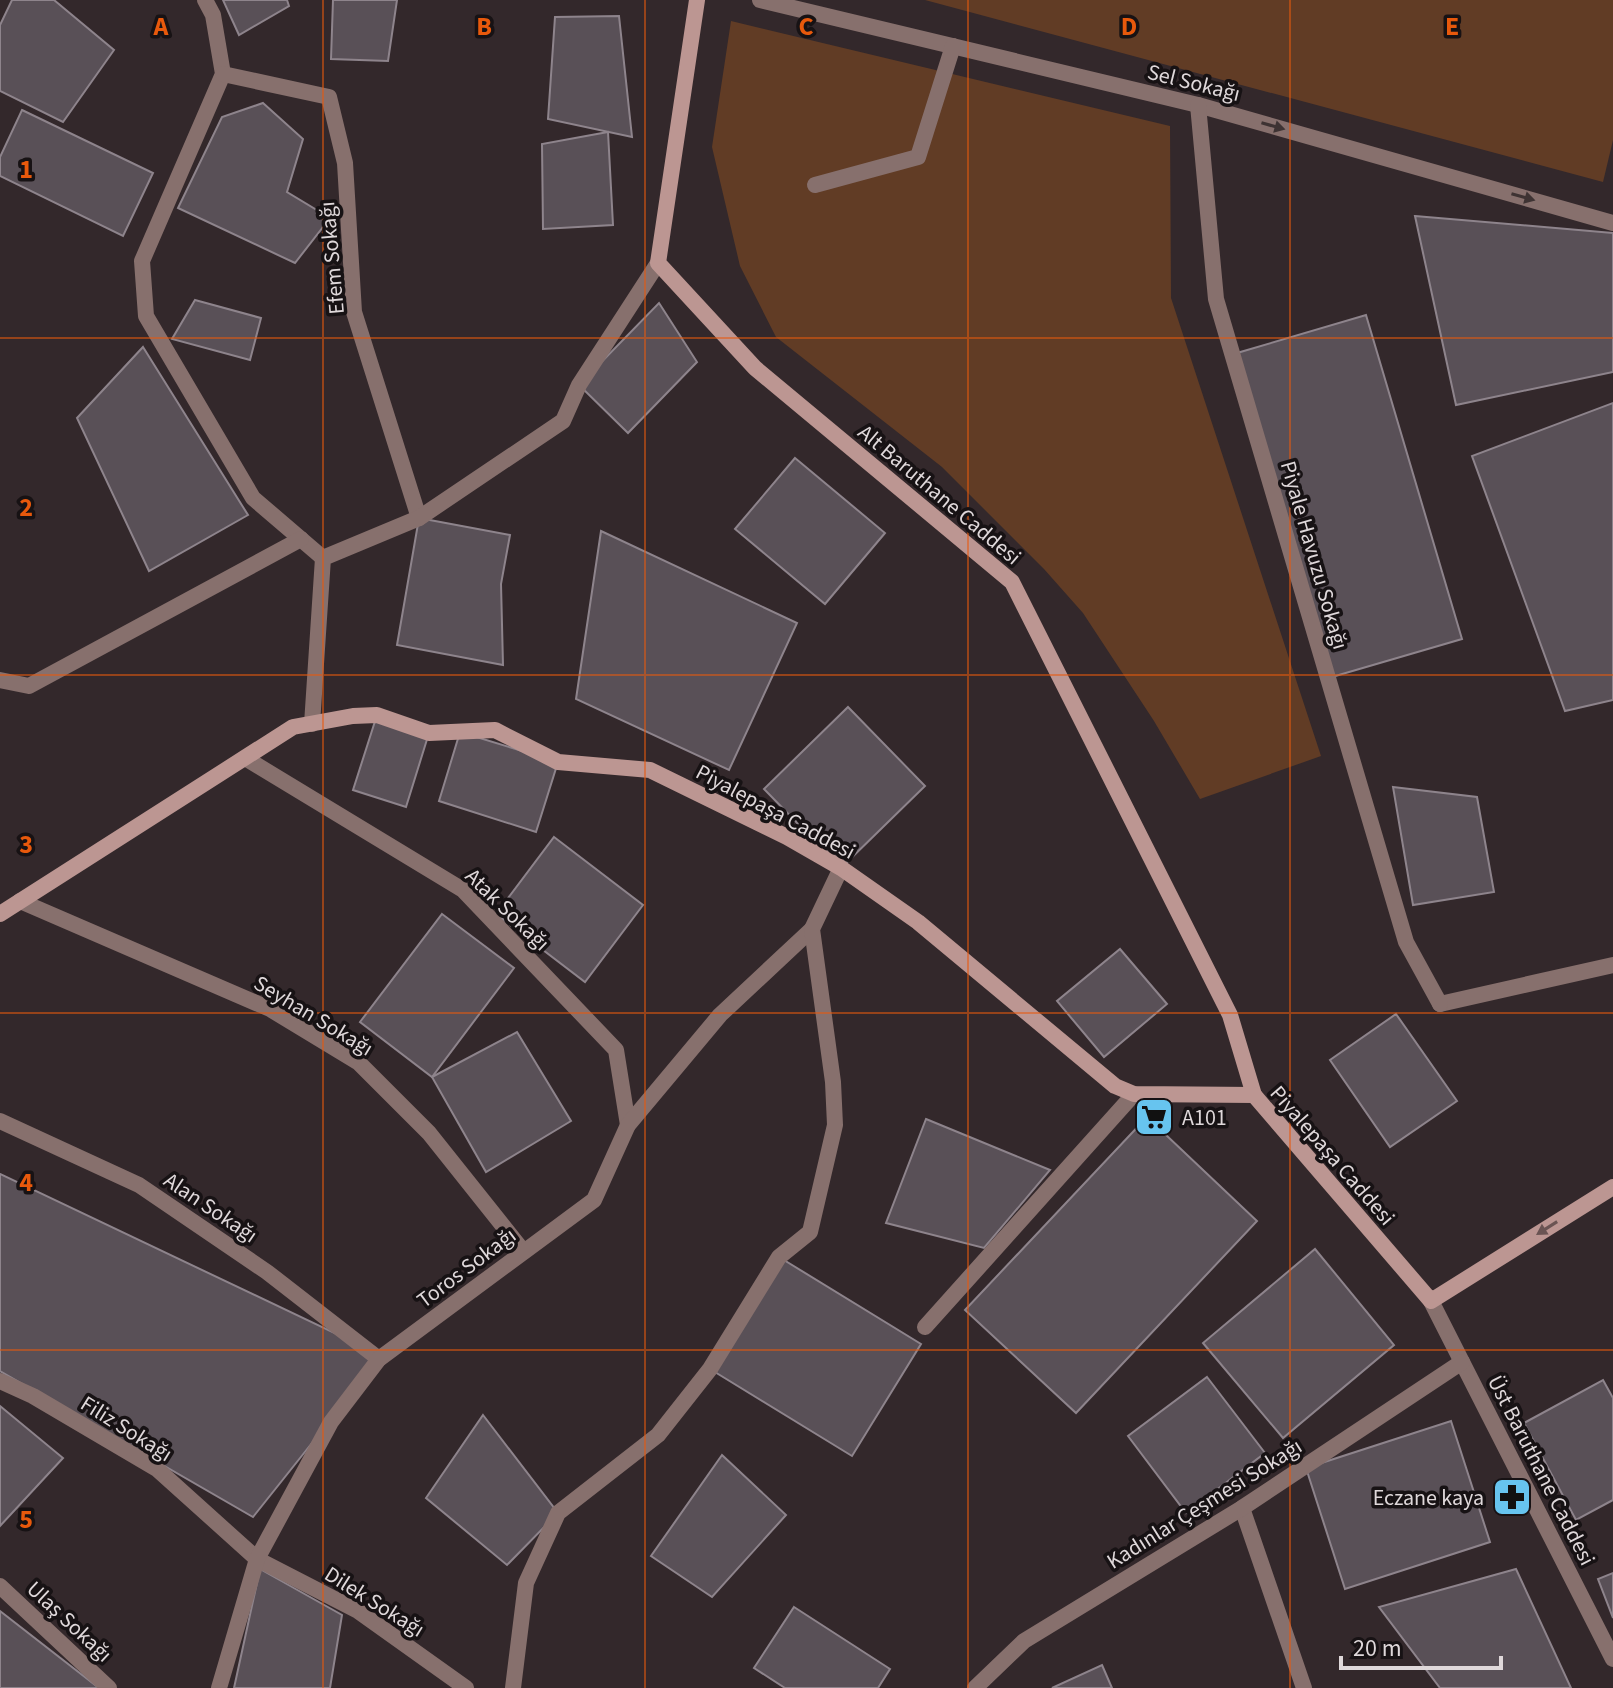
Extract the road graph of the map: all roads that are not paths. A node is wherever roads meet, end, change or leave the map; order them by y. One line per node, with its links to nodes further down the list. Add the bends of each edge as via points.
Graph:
1 (205, 0): 5 (street, via 213,15)
2 (697, 0): 9 (street)
3 (760, 0): 4 (street, Sel Sokağı)
4 (953, 46): 6 (street, Sel Sokağı); 7 (street, via 918,157)
5 (223, 74): 10 (street, Efem Sokağı, via 329,97 345,163 354,312); 11 (street, via 142,261 146,316 253,498)
6 (1198, 105): 8 (street, Sel Sokağı, one-way to 8); 20 (street, Piyale Havuzu Sokağı, via 1216,299 1406,942 1440,1004)
7 (815, 185)
8 (1613, 223)
9 (658, 263): 10 (street, via 579,385 563,421); 22 (street, Alt Baruthane Caddesi, via 755,368 1012,582 1230,1015)
10 (419, 518): 12 (street)
11 (301, 539): 12 (street); 13 (street, via 29,686)
12 (323, 558): 14 (street)
13 (0, 680)
14 (312, 724): 15 (street, Piyalepaşa Caddesi, via 293,727); 16 (street, Piyalepaşa Caddesi, via 377,715 429,733 495,730 558,762 650,770)
15 (245, 758): 17 (street, Piyalepaşa Caddesi); 24 (street, Atak Sokağı, via 463,890 616,1050)
16 (841, 868): 19 (street); 21 (street, Piyalepaşa Caddesi, via 918,922 1115,1086)
17 (20, 901): 18 (street, Piyalepaşa Caddesi); 26 (street, Seyhan Sokağı, via 270,1009 359,1063 429,1133)
18 (0, 914)
19 (812, 929): 24 (street, Toros Sokağı, via 720,1015); 39 (street, via 835,1125 810,1232 779,1257 710,1369 658,1435 558,1513 526,1583)
20 (1613, 965)
21 (1134, 1094): 22 (street, Piyalepaşa Caddesi); 28 (street)
22 (1254, 1095): 27 (street, Piyalepaşa Caddesi)
23 (0, 1121): 29 (street, Alan Sokağı, via 139,1185 267,1272)
24 (628, 1125): 26 (street, Toros Sokağı, via 594,1200)
25 (1613, 1187): 27 (street, one-way to 27)
26 (523, 1251): 29 (street, Toros Sokağı)
27 (1431, 1301): 30 (street, Üst Baruthane Caddesi)
28 (925, 1327)
29 (379, 1359): 33 (street, Toros Sokağı, via 331,1422)
30 (1462, 1362): 32 (street, Kadınlar Çeşmesi Sokağı); 35 (street, Üst Baruthane Caddesi)
31 (0, 1381): 33 (street, Filiz Sokağı, via 157,1469)
32 (1242, 1508): 40 (street, Kadınlar Çeşmesi Sokağı, via 1024,1641); 41 (street)
33 (257, 1559): 37 (street, Toros Sokağı); 38 (street, Dilek Sokağı, via 358,1611)
34 (0, 1586): 36 (street, Ulaş Sokağı)
35 (1613, 1659)
36 (109, 1688)
37 (219, 1688)
38 (466, 1688)
39 (513, 1688)
40 (975, 1688)
41 (1304, 1688)

